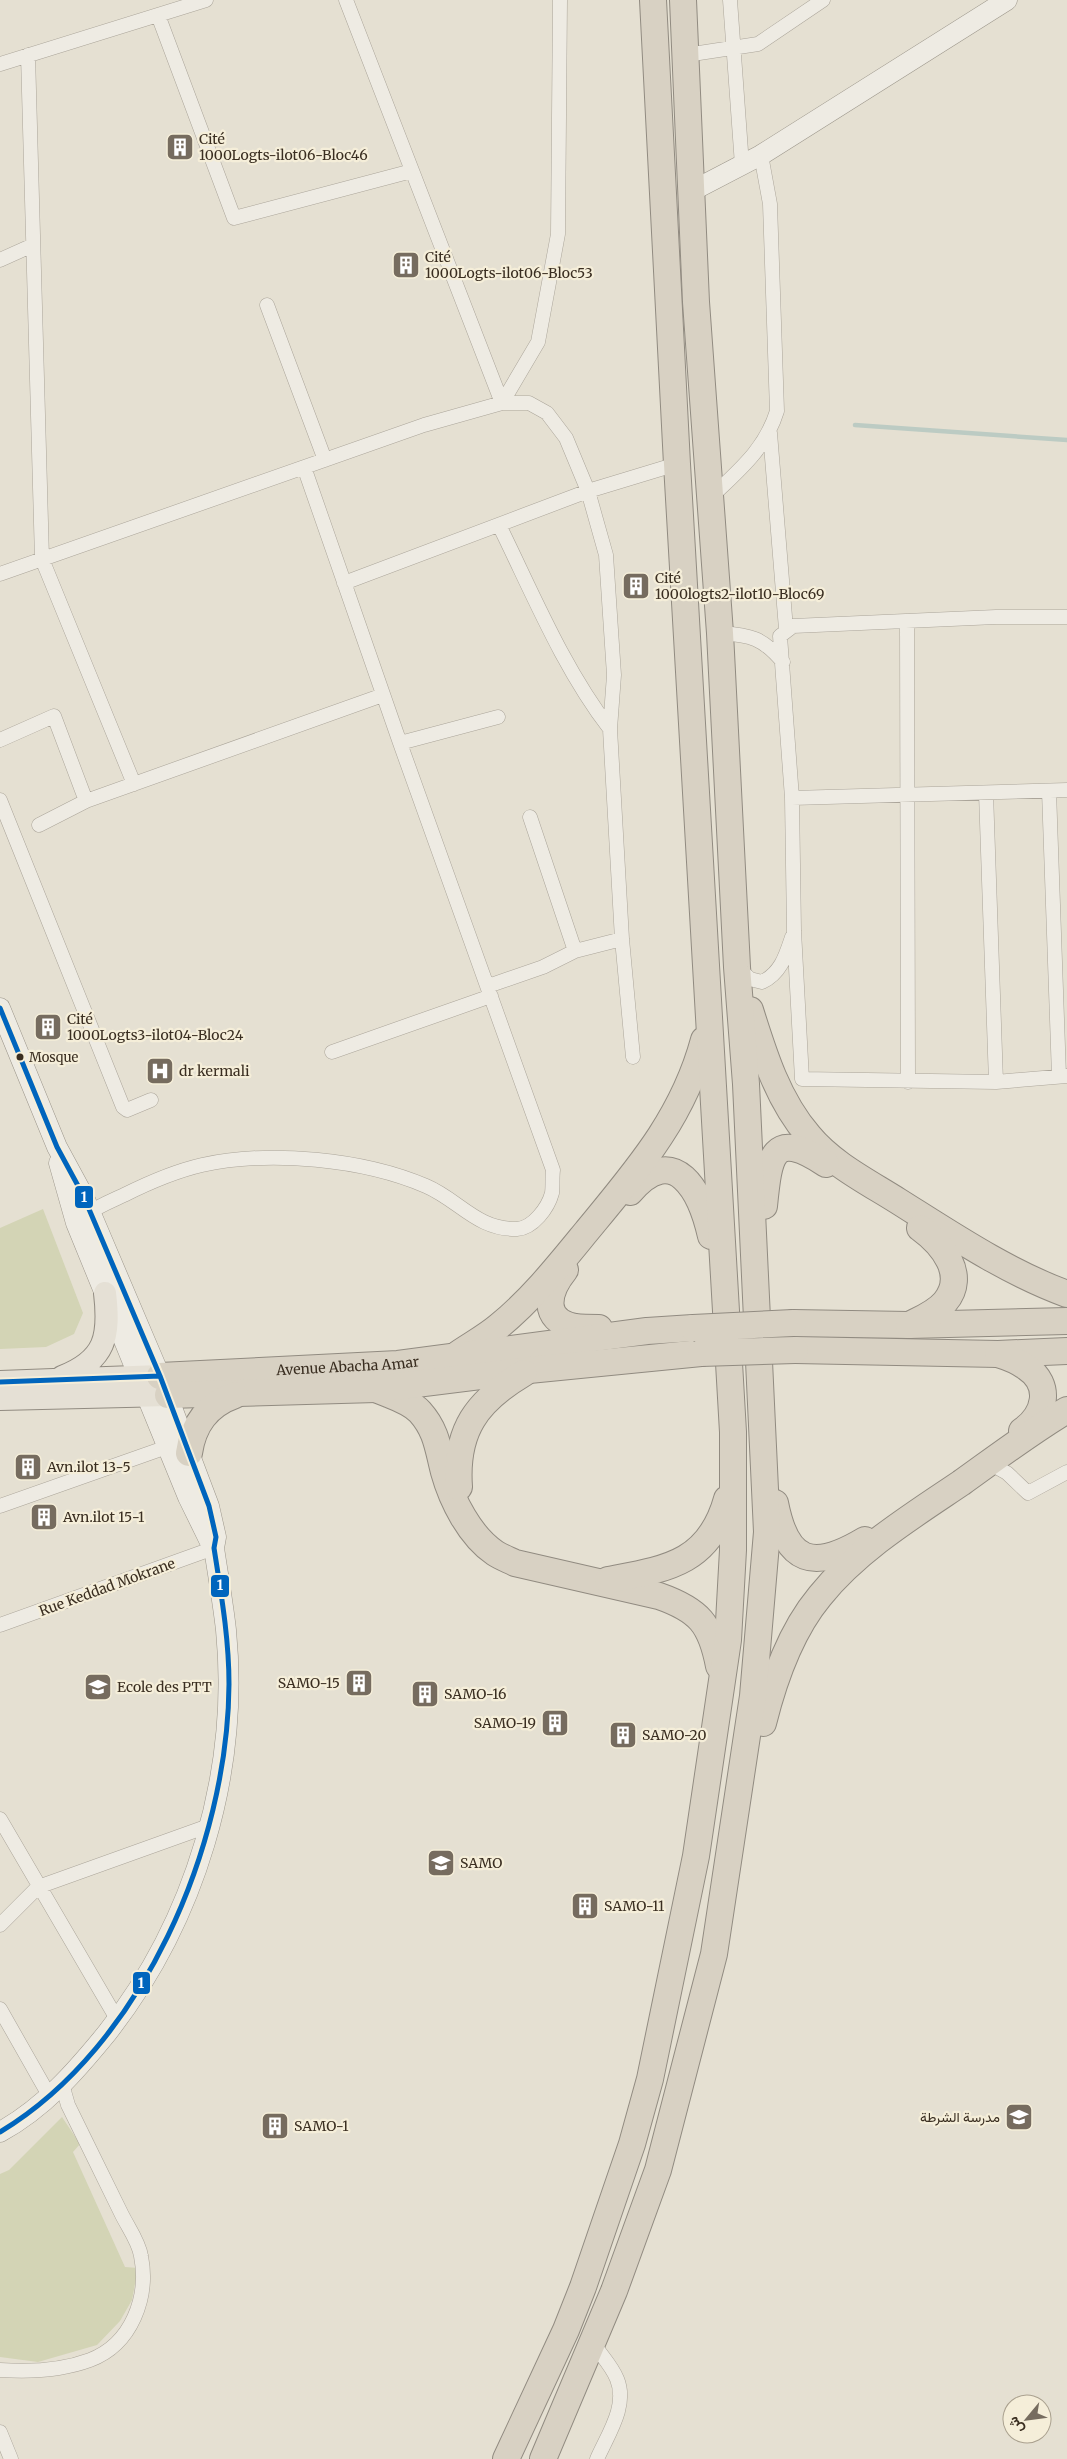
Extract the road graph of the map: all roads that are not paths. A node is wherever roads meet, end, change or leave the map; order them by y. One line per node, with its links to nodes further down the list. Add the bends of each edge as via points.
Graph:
1 (206, 0): 9 (street)
2 (346, 0): 16 (street)
3 (560, 0): 21 (street, via 558,234 538,342)
4 (653, 0): 24 (highway)
5 (683, 0): 12 (highway)
6 (730, 0): 10 (street)
7 (823, 0): 10 (street, via 758,44)
8 (1006, 0): 14 (main road)
9 (158, 15): 11 (street); 16 (street, via 234,218)
10 (734, 47): 12 (street); 15 (street)
11 (28, 55): 13 (street); 18 (street)
12 (686, 55): 17 (highway)
13 (0, 64)
14 (761, 155): 15 (main road); 22 (street, via 770,204 775,334 777,411)
15 (742, 165): 17 (main road)
16 (412, 171): 21 (street)
17 (692, 191): 27 (highway)
18 (33, 246): 19 (street); 29 (street)
19 (0, 260)
20 (267, 305): 23 (street)
21 (502, 403): 23 (street, via 424,425); 26 (street, via 529,403 547,413 566,438)
22 (770, 433): 27 (street, via 742,468); 34 (street)
23 (326, 460): 25 (street)
24 (677, 464): 26 (street); 58 (highway)
25 (304, 467): 29 (street); 31 (street)
26 (588, 491): 28 (street); 39 (street, via 606,555 611,607 614,675)
27 (710, 499): 35 (highway)
28 (499, 525): 31 (street); 39 (street, via 553,636)
29 (42, 559): 30 (street); 42 (street)
30 (0, 574)
31 (344, 583): 37 (street)
32 (1067, 617): 33 (street)
33 (907, 621): 34 (street, via 793,626); 46 (street)
34 (786, 629): 36 (street, via 780,636)
35 (720, 633): 36 (street, via 744,635 769,645); 55 (highway)
36 (783, 662): 47 (street)
37 (383, 695): 41 (street); 42 (street)
38 (498, 717): 41 (street)
39 (610, 730): 53 (street)
40 (0, 740): 49 (street, via 54,716)
41 (400, 744): 56 (street)
42 (134, 784): 49 (street)
43 (1067, 790): 44 (street)
44 (1049, 791): 45 (street); 61 (street)
45 (986, 793): 46 (street); 63 (street)
46 (906, 794): 47 (street); 62 (street)
47 (792, 798): 52 (street)
48 (0, 800): 64 (street, via 122,1107 127,1110)
49 (86, 801): 51 (street)
50 (530, 817): 54 (street)
51 (39, 825)
52 (794, 931): 55 (street, via 782,964 769,979 762,982 750,979); 62 (street, via 802,1079)
53 (622, 939): 54 (street); 60 (street)
54 (575, 951): 56 (street)
55 (737, 967): 68 (highway, via 775,1082 791,1113 810,1138 837,1161 965,1243); 69 (highway)
56 (490, 991): 59 (street); 65 (street, via 553,1170 552,1194 543,1212 519,1229 490,1227 427,1186 372,1169 312,1160 249,1159 202,1165 143,1185)
57 (0, 1008): 65 (main road, via 57,1146 75,1178)
58 (709, 1020): 66 (highway); 75 (highway, via 693,1074 678,1108 652,1150 538,1289 498,1327)
59 (332, 1052)
60 (633, 1057)
61 (1063, 1076): 63 (street)
62 (908, 1082): 63 (street)
63 (996, 1082)
64 (151, 1100)
65 (83, 1217): 67 (main road); 79 (main road)
66 (724, 1290): 72 (highway, via 706,1216 696,1191 678,1174 662,1170 650,1174 639,1182 562,1274 552,1288 550,1302 553,1314 561,1322 575,1327); 88 (highway)
67 (105, 1293): 77 (main road, via 108,1332 101,1348 76,1372); 79 (main road)
68 (1067, 1294)
69 (756, 1296): 71 (highway, via 770,1162 784,1148 798,1148 884,1201 935,1238 946,1252 953,1268 951,1293 933,1313); 84 (highway)
70 (1067, 1322): 71 (highway, Avenue Abacha Amar)
71 (909, 1325): 72 (highway, Avenue Abacha Amar, bridge, via 792,1323)
72 (647, 1331): 75 (highway, Avenue Abacha Amar)
73 (1067, 1351): 74 (highway)
74 (998, 1354): 76 (highway, bridge, via 795,1350 701,1353); 84 (highway, via 1017,1361 1034,1374 1043,1394 1039,1416 1030,1426 866,1540 835,1556 811,1558 800,1554 785,1538 778,1520)
75 (450, 1359): 79 (highway, Avenue Abacha Amar, via 289,1371)
76 (529, 1370): 80 (highway); 90 (highway, via 486,1399 469,1425 460,1448 458,1467)
77 (55, 1380): 78 (main road, Avenue Abacha Amar); 79 (main road, Avenue Abacha Amar)
78 (0, 1382)
79 (154, 1386): 81 (highway); 82 (main road); 85 (main road)
80 (376, 1389): 81 (highway); 90 (highway, via 408,1403 430,1425 438,1438 449,1485)
81 (236, 1395): 85 (highway, via 218,1403 202,1416)
82 (0, 1399)
83 (1067, 1410): 86 (highway)
84 (762, 1436): 95 (highway, via 767,1532 753,1696)
85 (178, 1450): 89 (street); 91 (main road, via 213,1522)
86 (989, 1463): 87 (street, via 1007,1473 1028,1493); 95 (highway, via 901,1525 820,1596 792,1641 772,1689)
87 (1067, 1472)
88 (733, 1477): 92 (highway, via 718,1528 692,1554 663,1568); 94 (highway, via 733,1550)
89 (0, 1506)
90 (461, 1510): 92 (highway, via 478,1538 515,1564)
91 (214, 1548): 93 (street, Rue Keddad Mokrane); 97 (main road, via 226,1631 227,1690 225,1737)
92 (600, 1582): 94 (highway, via 659,1596 680,1603 695,1613 707,1626 714,1642)
93 (0, 1625)
94 (722, 1682): 108 (highway, via 696,1856 650,2079 632,2144 566,2330)
95 (739, 1798): 104 (highway, via 714,1954 673,2115 658,2170)
96 (0, 1819): 98 (street)
97 (211, 1825): 98 (street); 101 (main road, via 188,1894 166,1943)
98 (38, 1887): 99 (street); 101 (street)
99 (0, 1925)
100 (0, 2009): 102 (street)
101 (117, 2019): 102 (main road)
102 (56, 2091): 103 (main road, via 17,2123); 105 (street, via 68,2105 141,2254 140,2308 132,2324 114,2345 91,2360 47,2369)
103 (0, 2132)
104 (593, 2343): 109 (highway); 110 (street, via 616,2377 622,2396 616,2418)
105 (0, 2370)
106 (0, 2432): 107 (street)
107 (11, 2459)
108 (506, 2459)
109 (543, 2459)
110 (597, 2459)

